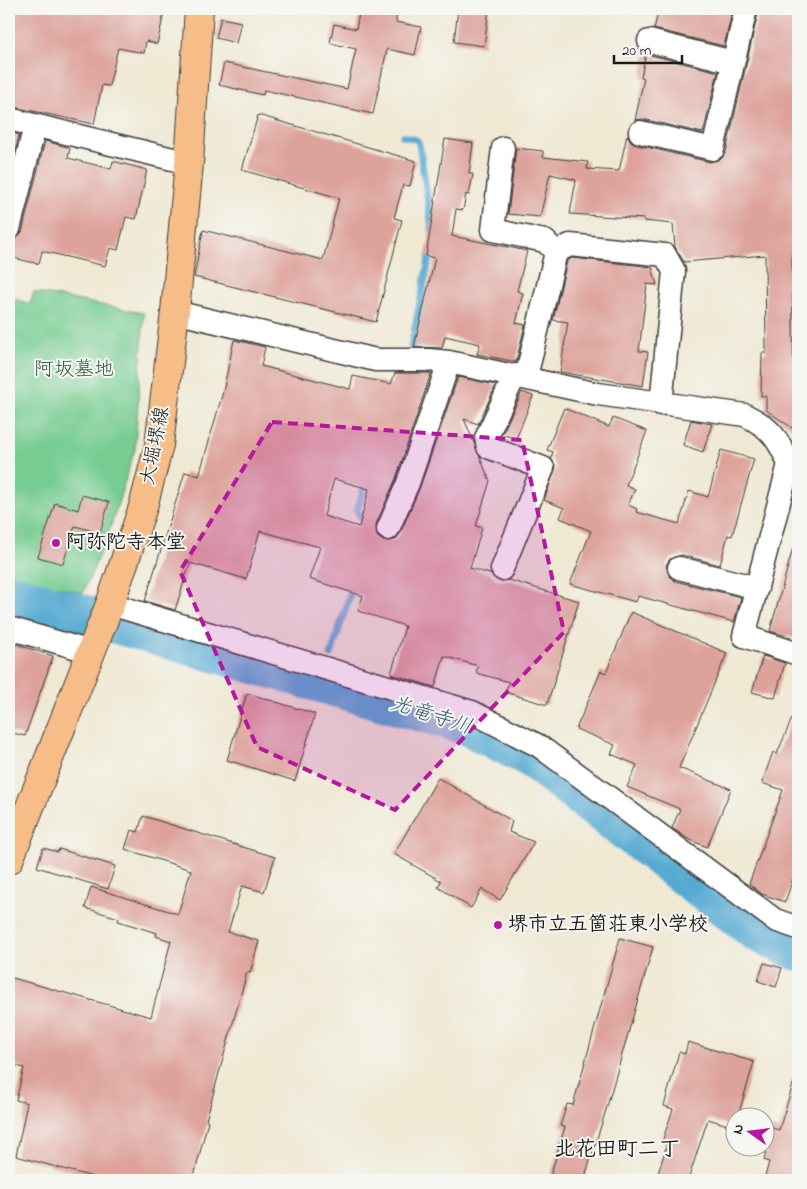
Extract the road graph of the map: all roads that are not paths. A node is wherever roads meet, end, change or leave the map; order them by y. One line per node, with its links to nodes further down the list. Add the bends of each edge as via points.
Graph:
1 (199, 9): 9 (main road, 大堀堺線)
2 (746, 9): 4 (street)
3 (649, 41): 4 (street)
4 (733, 62): 7 (street, via 713,149)
5 (9, 119): 6 (street)
6 (35, 126): 9 (street); 10 (street)
7 (640, 132)
8 (503, 148): 11 (street, via 493,230 545,241)
9 (189, 163): 12 (main road, 大堀堺線)
10 (9, 229)
11 (556, 252): 14 (street); 15 (street, via 570,245 665,255 674,271)
12 (175, 312): 13 (street, via 376,360); 21 (main road, 大堀堺線, via 159,445 143,507)
13 (449, 362): 14 (street); 17 (street, via 408,483)
14 (521, 376): 15 (street, via 598,394); 19 (street, via 486,438 488,447 543,468)
15 (661, 404): 16 (street, via 745,415 764,424 779,442)
16 (791, 448): 20 (street)
17 (388, 529)
18 (679, 568): 20 (street)
19 (502, 569)
20 (757, 588): 23 (street, via 744,636)
21 (102, 625): 22 (street); 24 (main road, 大堀堺線); 25 (street, via 472,712 539,746 775,920)
22 (9, 628)
23 (798, 654)
24 (9, 860)
25 (798, 928)

